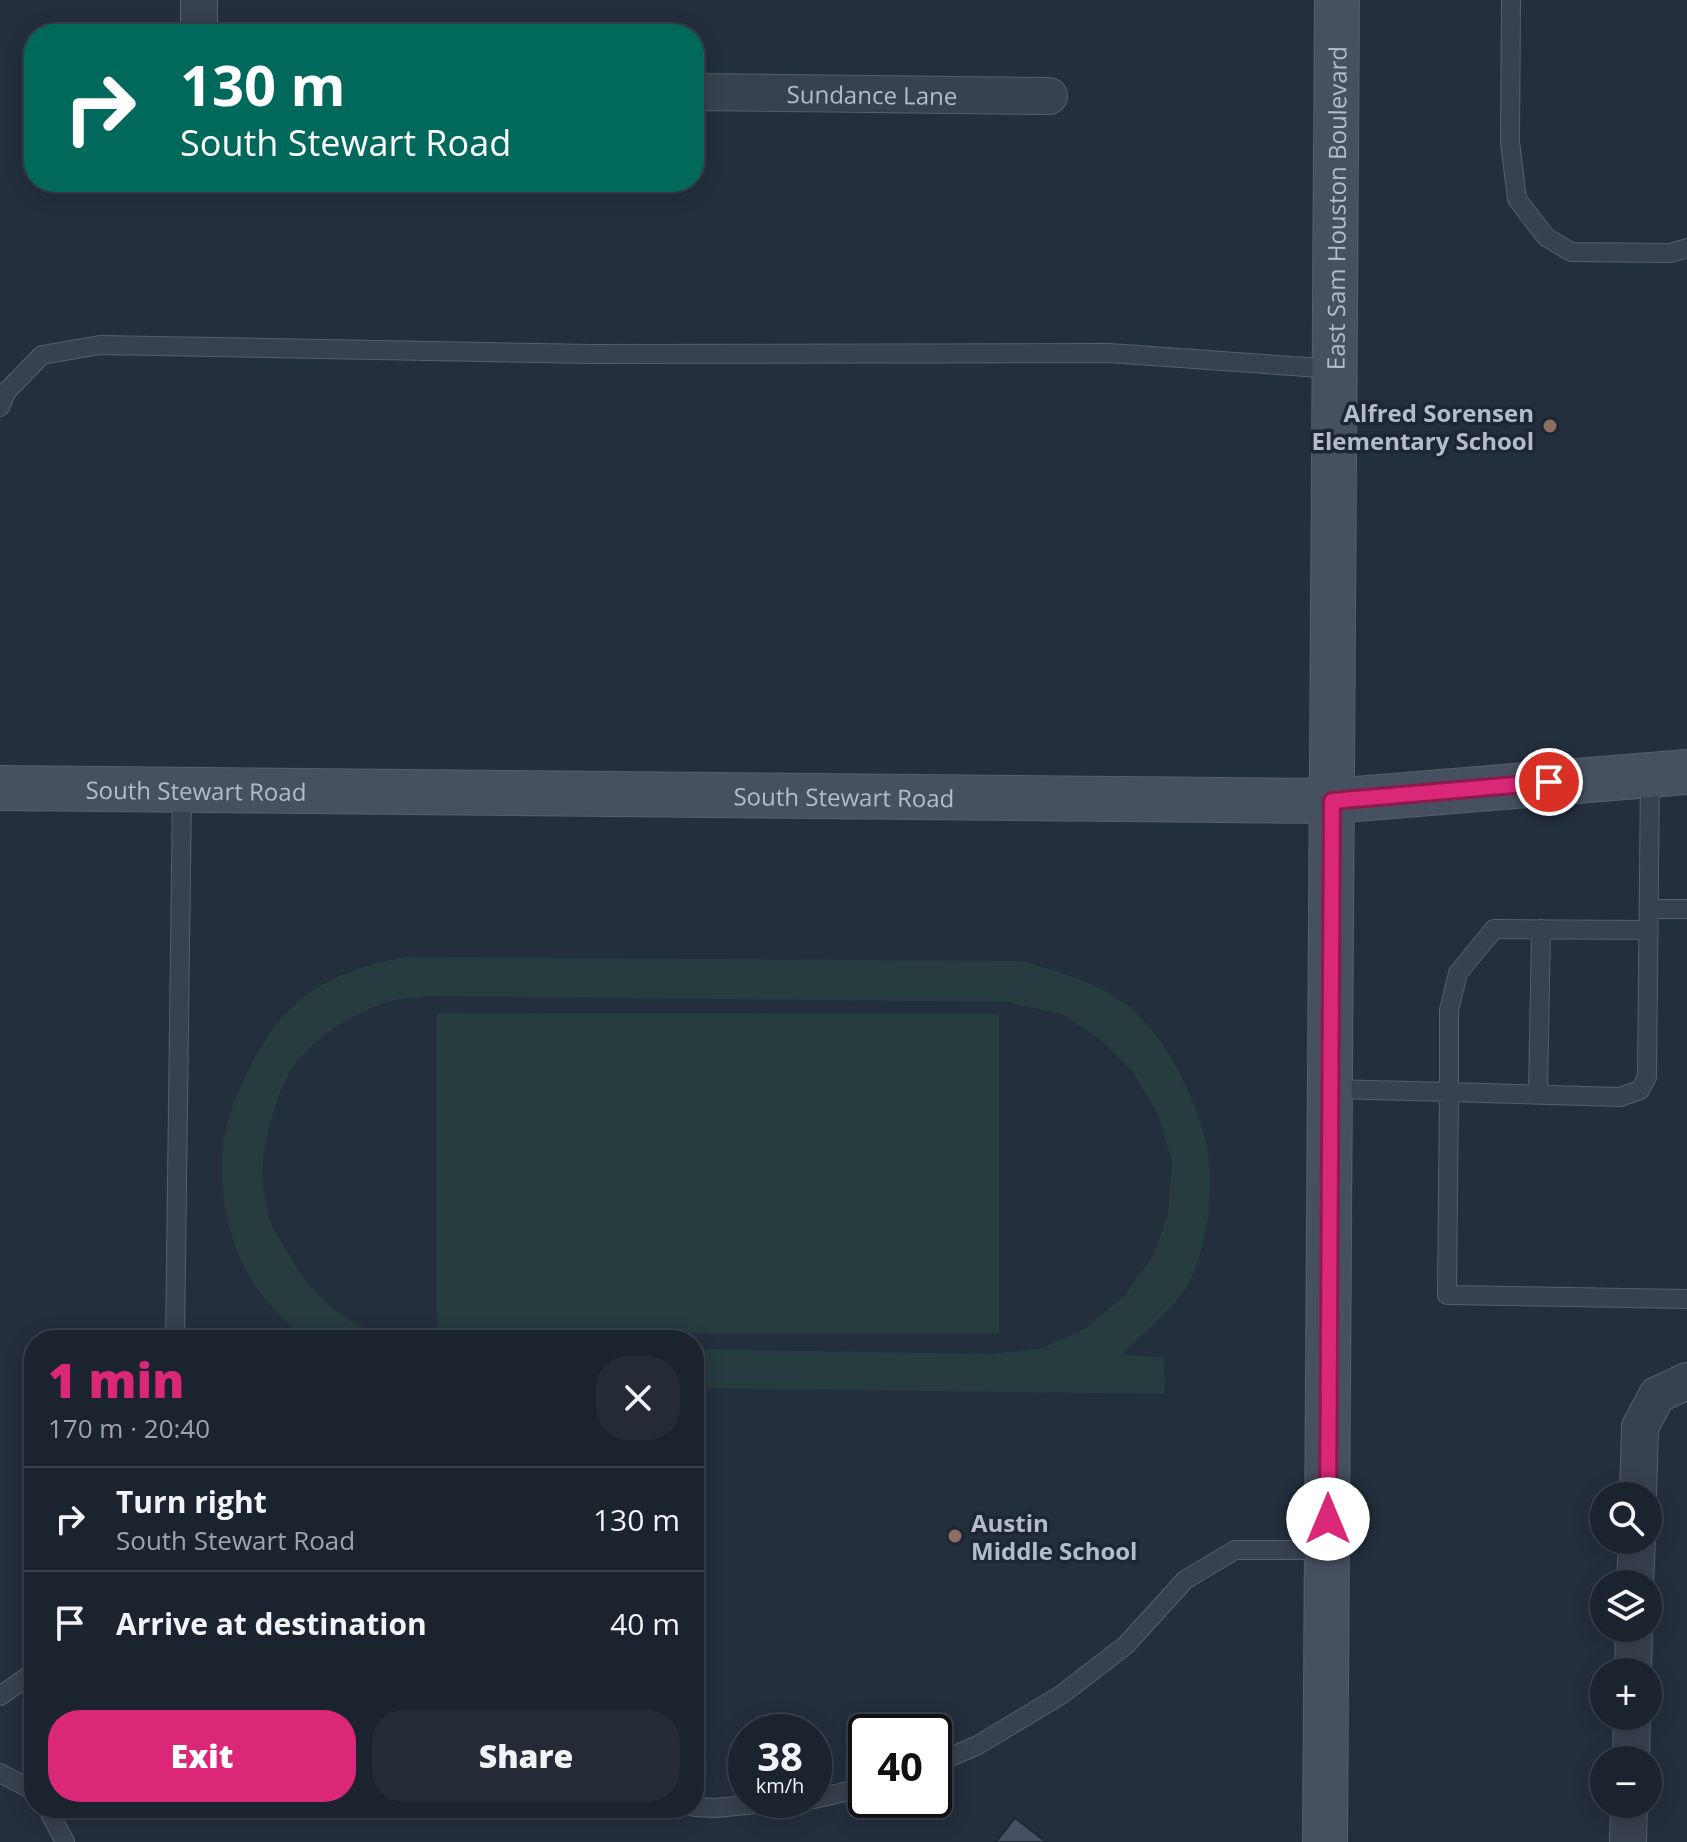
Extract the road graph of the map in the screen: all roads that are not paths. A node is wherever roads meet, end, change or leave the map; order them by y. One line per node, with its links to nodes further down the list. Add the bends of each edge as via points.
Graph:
1 (199, 0): 4 (street)
2 (1337, 0): 8 (street, East Sam Houston Boulevard)
3 (1511, 0): 7 (lane, via 1510,142 1517,199 1546,237 1571,252 1671,253)
4 (199, 24)
5 (704, 92): 6 (street, Sundance Lane)
6 (1049, 96)
7 (1687, 248)
8 (1335, 369): 9 (lane, via 1109,353 593,354 100,345 42,355 7,391); 13 (street, East Sam Houston Boulevard)
9 (0, 407)
10 (1668, 773): 13 (street, South Stewart Road); 14 (lane)
11 (0, 788): 12 (street, South Stewart Road)
12 (182, 791): 13 (street, South Stewart Road); 22 (lane)
13 (1332, 801): 18 (street, East Sam Houston Boulevard)
14 (1649, 909): 15 (lane); 17 (lane)
15 (1687, 909)
16 (1541, 929): 17 (lane); 19 (lane, via 1494,929 1458,973 1449,1010); 20 (lane)
17 (1649, 930): 20 (lane, via 1647,1077 1640,1090 1620,1097)
18 (1330, 1089): 19 (lane); 25 (street, East Sam Houston Boulevard)
19 (1449, 1092): 20 (lane); 21 (lane, via 1447,1295)
20 (1538, 1094)
21 (1687, 1299)
22 (175, 1330)
23 (1672, 1388): 24 (street, via 1640,1427)
24 (1638, 1482)
25 (1328, 1550): 28 (lane, via 1235,1550 1185,1580 1126,1645 1061,1695); 36 (street, East Sam Houston Boulevard)
26 (24, 1679): 27 (lane)
27 (0, 1696)
28 (952, 1756)
29 (0, 1773): 30 (lane)
30 (24, 1786)
31 (704, 1807): 32 (lane)
32 (728, 1807)
33 (52, 1818): 35 (lane)
34 (1629, 1818): 37 (street)
35 (65, 1842)
36 (1325, 1842)
37 (1628, 1842)

